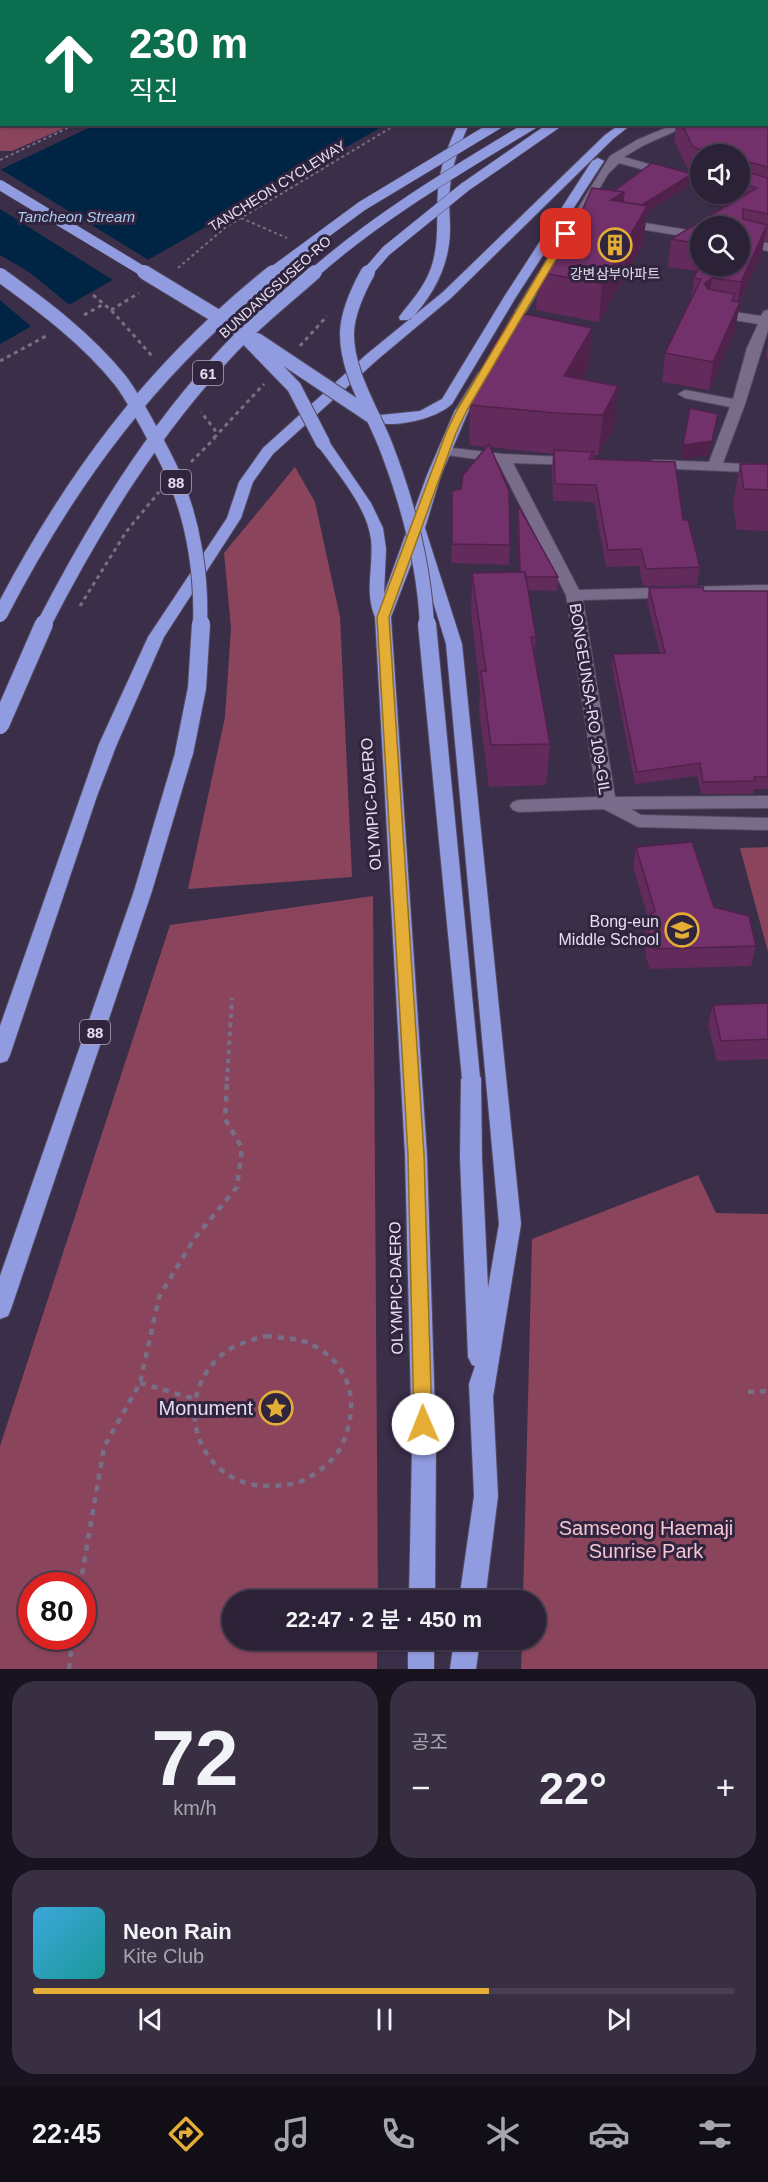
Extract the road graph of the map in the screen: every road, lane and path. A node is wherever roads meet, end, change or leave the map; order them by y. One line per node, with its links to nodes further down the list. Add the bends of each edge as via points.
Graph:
1 (72, 126): 10 (path)
2 (394, 126): 17 (path, TANCHEON CYCLEWAY, via 226,227)
3 (463, 126): 26 (highway, bridge, via 448,164 444,234 430,289 387,333)
4 (495, 126): 40 (highway, BUNDANGSUSEO-RO / 61, bridge, via 337,223 257,283 183,351 121,420 86,469 37,545)
5 (530, 126): 42 (highway, BUNDANGSUSEO-RO / 61, bridge, via 363,231 259,320 220,360 183,403 109,506 77,559)
6 (553, 126): 53 (highway, bridge, via 465,187 386,250 368,271 358,291 347,333 354,373 411,517 424,586 471,1078)
7 (624, 126): 23 (highway, bridge, via 618,140 594,165 577,191 447,401 434,413 376,418); 26 (highway, via 609,136 447,295)
8 (681, 126): 9 (street)
9 (614, 158): 11 (street); 24 (street, via 583,218)
10 (0, 160)
11 (690, 179)
12 (0, 185): 23 (highway, OLYMPIC-DAERO, bridge)
13 (611, 222): 14 (street)
14 (690, 234)
15 (750, 244): 16 (street)
16 (768, 247)
17 (172, 272)
18 (0, 275): 49 (highway, 88, bridge, via 58,319 120,380 159,444 179,487 193,538 202,650 195,711 143,891)
19 (141, 291): 20 (path, via 111,310)
20 (93, 295)
21 (708, 312): 22 (street)
22 (767, 318): 25 (street)
23 (238, 329): 41 (highway, OLYMPIC-DAERO, bridge, via 294,387 323,443 363,501 378,538 375,603)
24 (502, 342)
25 (761, 348): 29 (street)
26 (372, 357): 48 (highway, via 268,451 246,482 234,518 156,638 88,796)
27 (489, 367): 30 (street)
28 (685, 394): 29 (street)
29 (738, 404): 35 (street)
30 (462, 410): 31 (highway)
31 (444, 452): 32 (street); 37 (highway)
32 (503, 458): 33 (street); 39 (street, BONGEUNSA-RO 109-GIL)
33 (597, 462)
34 (644, 464): 35 (street)
35 (714, 467): 36 (street)
36 (768, 469)
37 (417, 528): 41 (highway); 53 (highway, via 454,644 510,1224)
38 (768, 590): 39 (street)
39 (574, 595): 44 (street, BONGEUNSA-RO 109-GIL)
40 (0, 615)
41 (383, 617): 56 (highway, OLYMPIC-DAERO, via 416,1155 424,1446)
42 (0, 726)
43 (768, 802): 44 (street, BONGEUNSA-RO 109-GIL)
44 (607, 803): 45 (street, BONGEUNSA-RO 109-GIL); 46 (street, via 638,820)
45 (519, 806)
46 (768, 824)
47 (232, 998): 50 (path, via 225,1119 242,1148 237,1187 194,1239 159,1297)
48 (0, 1055)
49 (0, 1309)
50 (140, 1383): 54 (path); 55 (path, via 104,1447)
51 (768, 1391): 52 (path)
52 (748, 1392)
53 (482, 1396): 57 (highway, via 486,1496)
54 (195, 1399): 54 (path, via 204,1375 221,1356 242,1342 266,1336 291,1336 315,1344 334,1359 348,1379 353,1402 351,1428 339,1452 320,1471 295,1484 268,1487 241,1482 218,1469 202,1448 194,1424)
55 (82, 1572)
56 (422, 1590)
57 (473, 1590)
58 (71, 1650): 61 (path)
59 (422, 1650): 62 (highway)
60 (466, 1650): 63 (highway)
61 (69, 1669)
62 (421, 1669)
63 (463, 1669)

